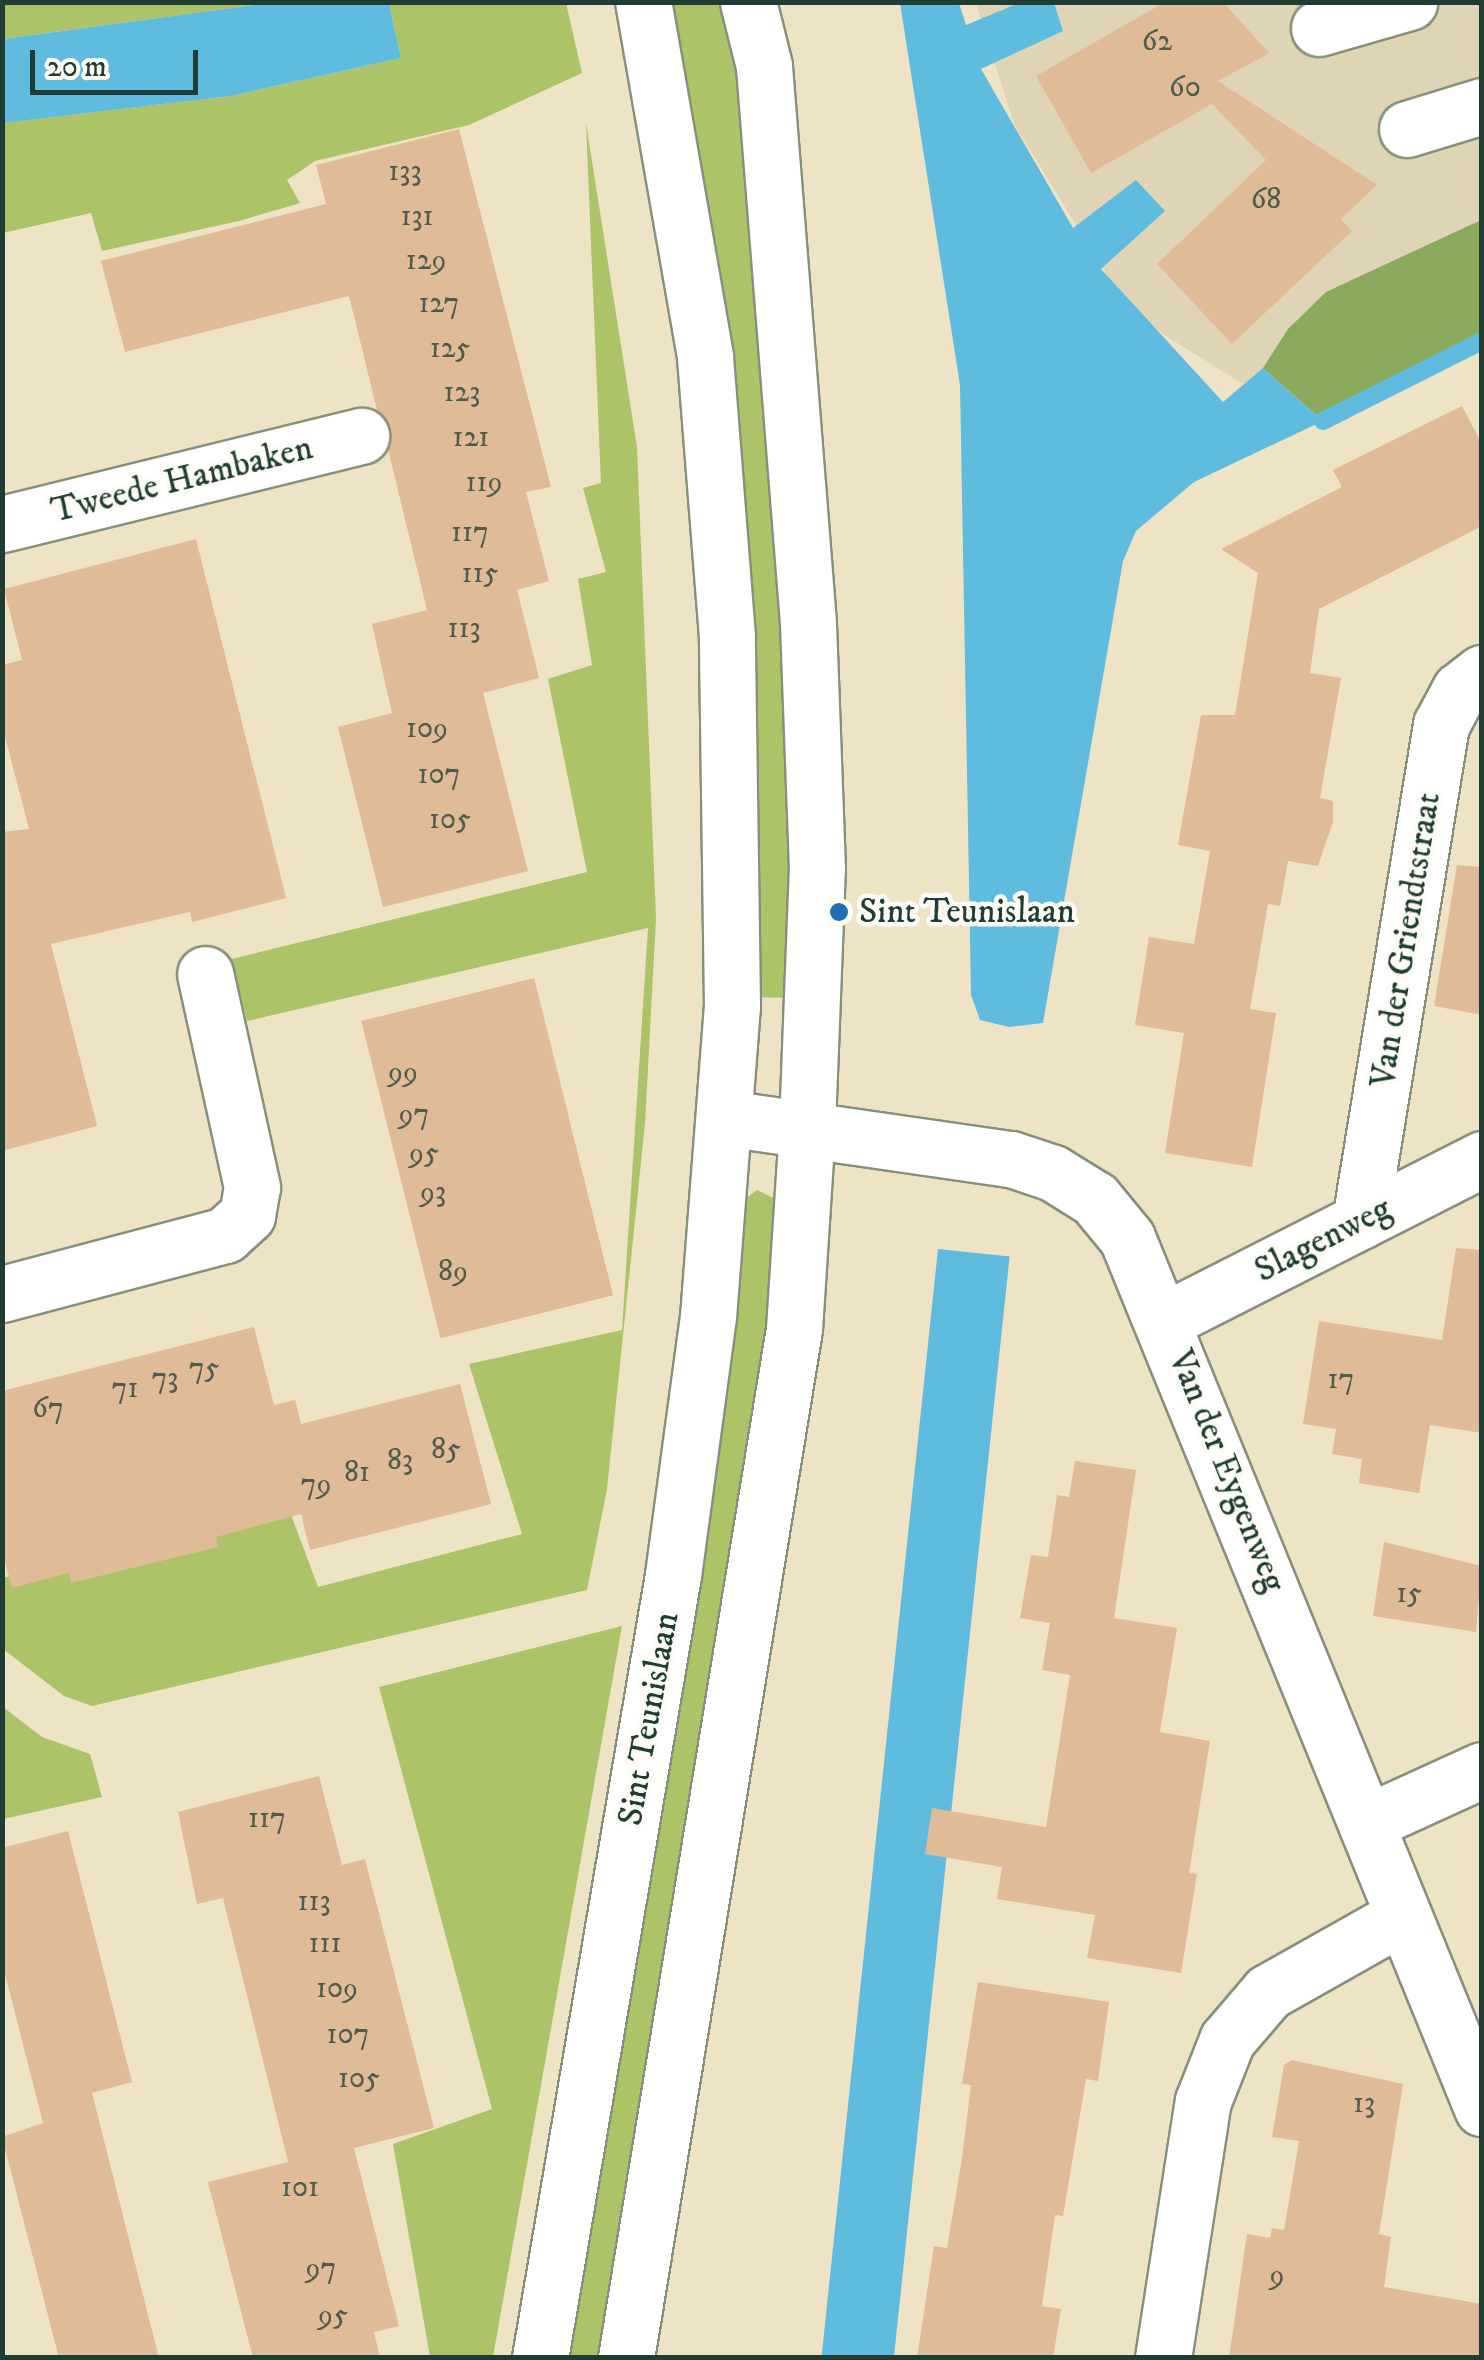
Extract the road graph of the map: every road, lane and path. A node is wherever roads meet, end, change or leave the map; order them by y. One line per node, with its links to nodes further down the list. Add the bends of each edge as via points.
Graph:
1 (643, 2): 11 (street, Sint Teunislaan, via 705,356 728,637 734,880)
2 (748, 2): 12 (street, via 764,66 808,624 817,869)
3 (1408, 2): 4 (street)
4 (1319, 28)
5 (1482, 106): 6 (street)
6 (1407, 129)
7 (361, 436): 8 (street, Tweede Hambaken)
8 (2, 524)
9 (1482, 673): 14 (street, Van der Griendtstraat, via 1460,690 1441,724)
10 (205, 974): 15 (street, via 252,1187 247,1216 225,1235)
11 (725, 1118): 12 (street, Van der Eygenweg); 21 (street, Sint Teunislaan, via 708,1317 673,1575)
12 (807, 1126): 16 (street, Van der Eygenweg, via 1011,1159 1053,1174 1095,1199 1127,1238); 22 (street, via 785,1388)
13 (1482, 1159): 14 (street, Slagenweg)
14 (1360, 1221): 16 (street, Slagenweg)
15 (2, 1294)
16 (1165, 1320): 18 (street, Van der Eygenweg)
17 (1482, 1770): 18 (street)
18 (1370, 1821): 19 (street, Van der Eygenweg)
19 (1403, 1916): 20 (street, Van der Eygenweg); 23 (street, via 1268,1992 1227,2040 1203,2100)
20 (1482, 2108)
21 (540, 2358)
22 (626, 2358)
23 (1163, 2358)

